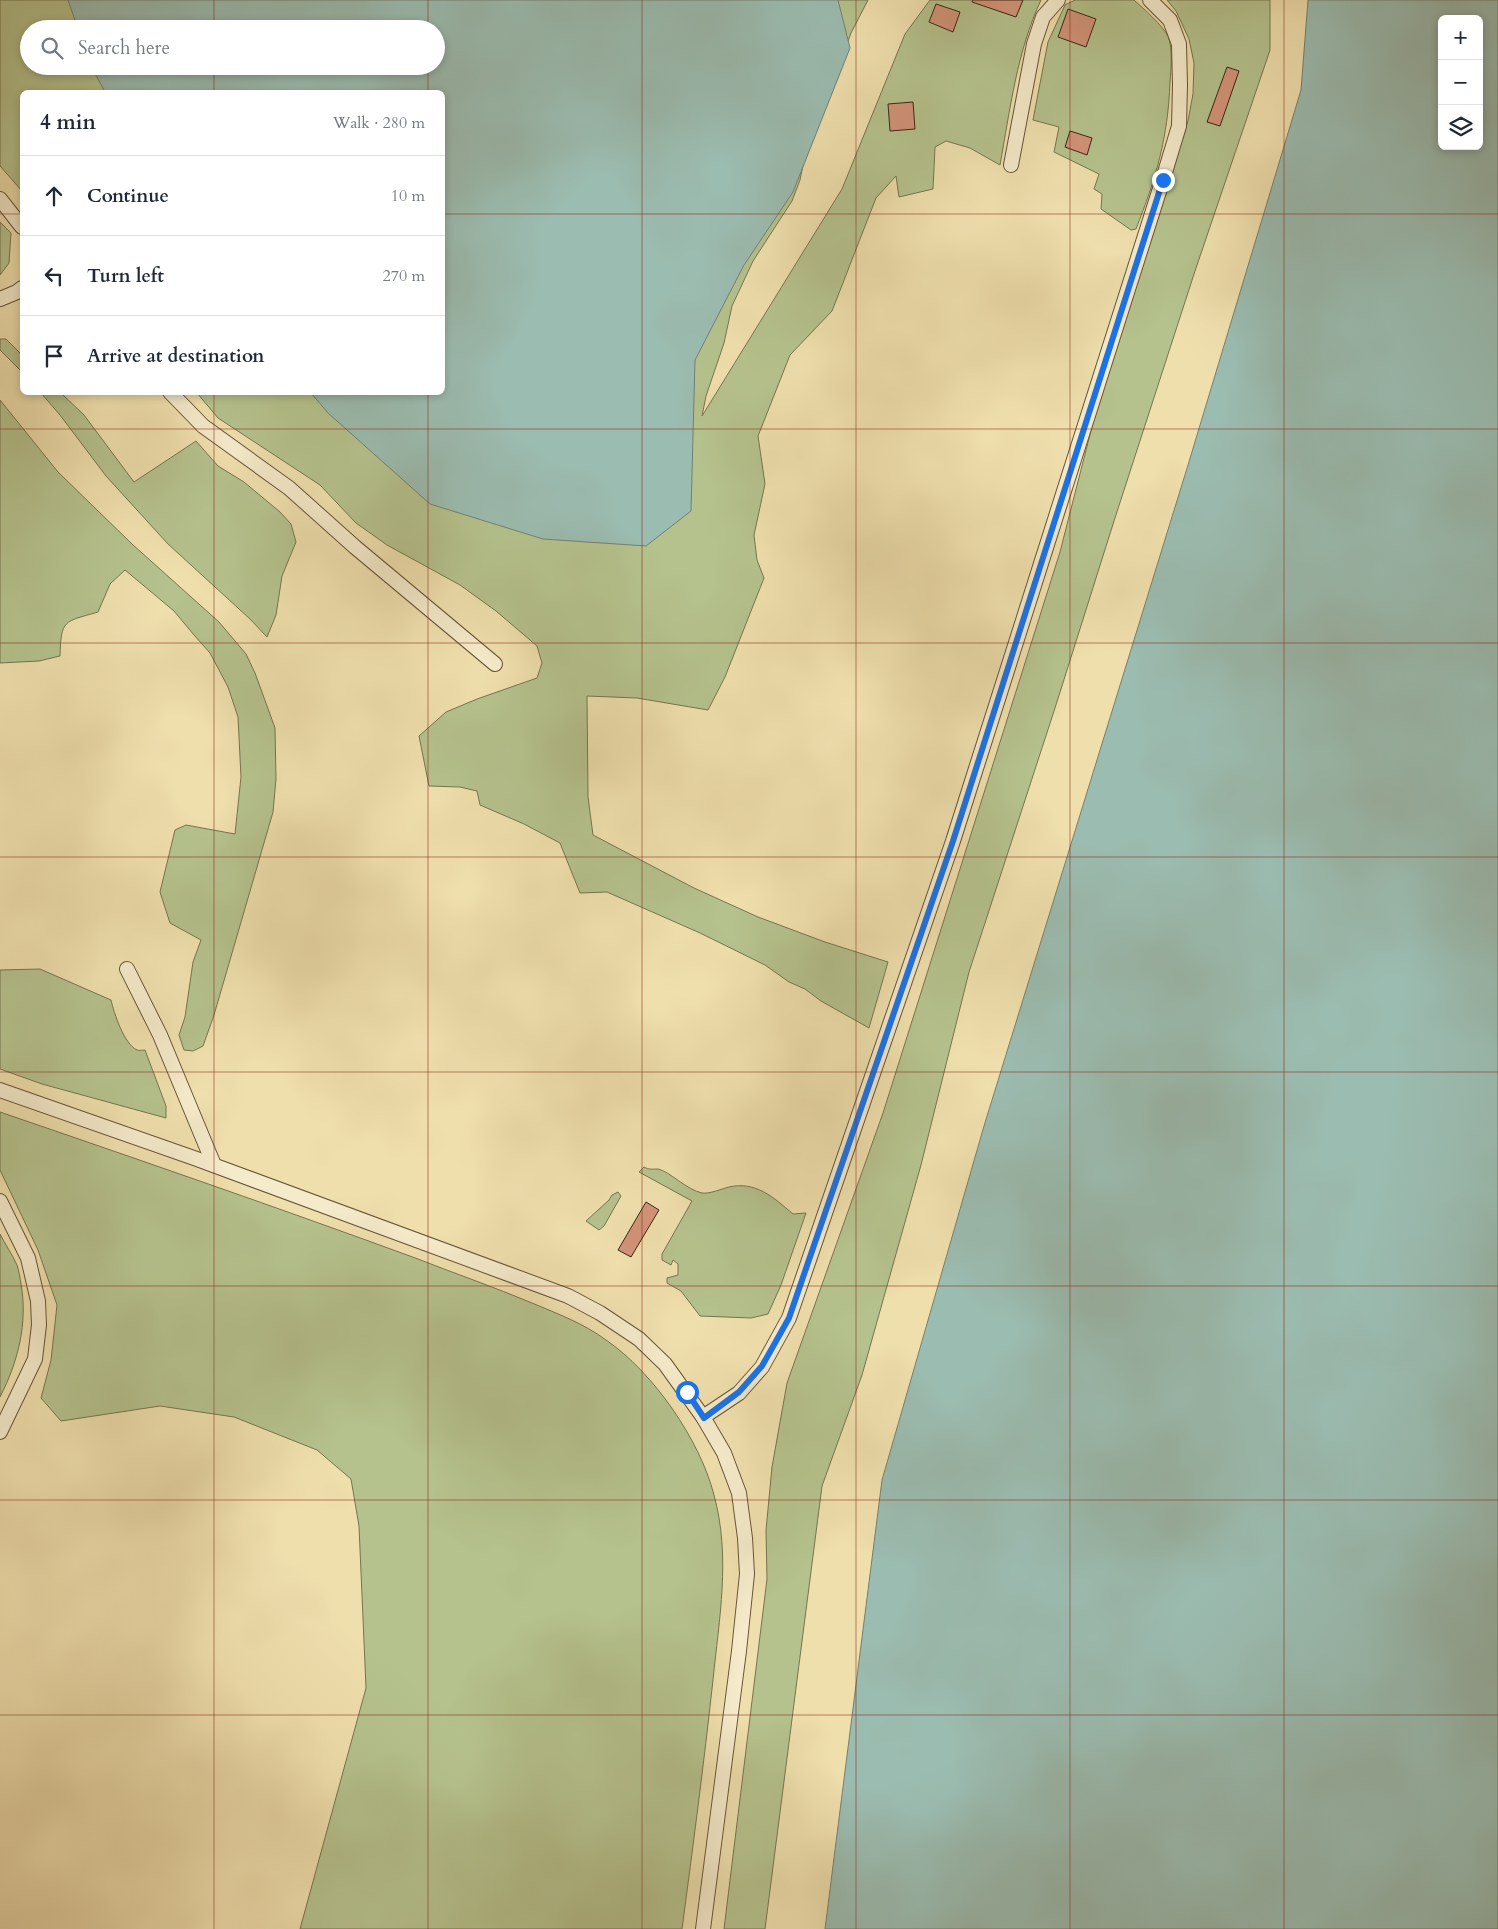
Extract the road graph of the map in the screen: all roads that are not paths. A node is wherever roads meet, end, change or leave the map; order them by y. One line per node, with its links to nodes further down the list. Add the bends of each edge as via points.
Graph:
1 (1058, 0): 3 (lane, via 1043,17 1034,44)
2 (1150, 0): 14 (lane, via 1170,20 1179,44 1179,126 1163,180 953,841 789,1318 762,1366 739,1392)
3 (1012, 164)
4 (0, 199): 5 (lane)
5 (20, 224)
6 (20, 290): 7 (lane)
7 (0, 299)
8 (173, 395): 9 (lane, via 203,426 289,488)
9 (495, 664)
10 (127, 969): 12 (lane, via 160,1035)
11 (0, 1090): 12 (lane)
12 (214, 1165): 14 (lane, via 568,1296 639,1339 665,1364)
13 (0, 1201): 15 (lane, via 28,1258 38,1301 39,1325 35,1359)
14 (704, 1418): 16 (lane, via 724,1454 739,1493 747,1574)
15 (0, 1432)
16 (703, 1929)

